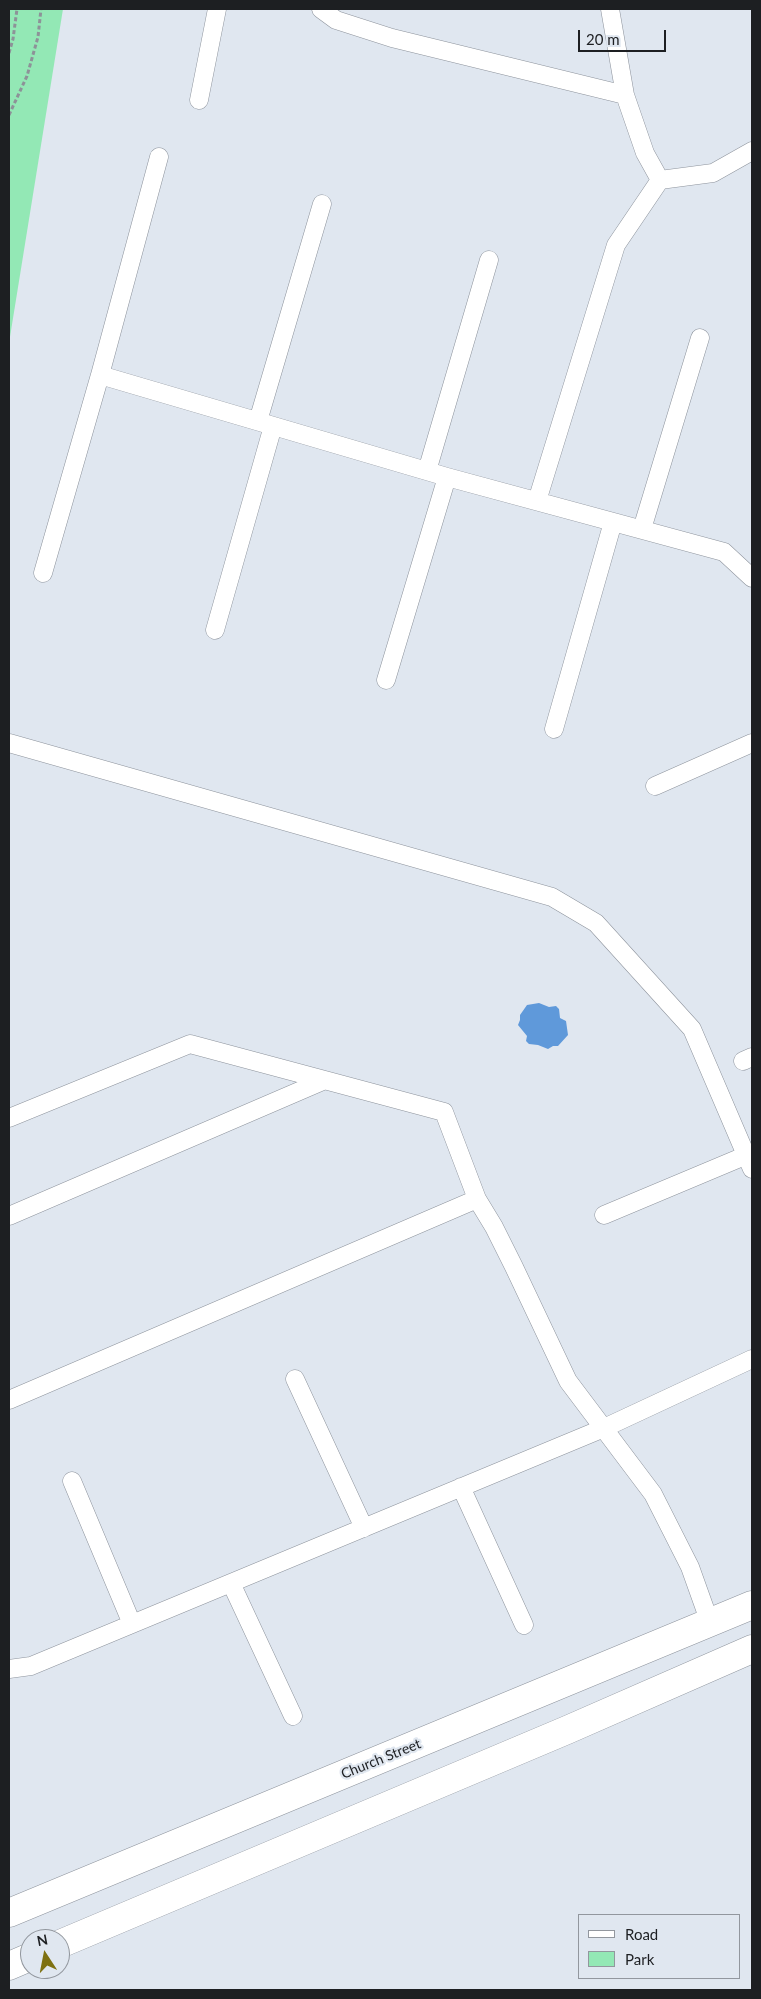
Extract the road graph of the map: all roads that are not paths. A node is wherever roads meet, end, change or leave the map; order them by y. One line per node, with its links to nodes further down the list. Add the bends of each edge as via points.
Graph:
1 (217, 9): 5 (lane)
2 (321, 9): 4 (lane, via 336,20 392,38)
3 (610, 9): 4 (lane)
4 (625, 95): 8 (lane, via 645,153)
5 (199, 100)
6 (752, 151): 8 (lane, via 713,173)
7 (159, 157): 12 (lane)
8 (660, 180): 16 (lane, via 616,245)
9 (322, 204): 13 (lane)
10 (489, 260): 14 (lane)
11 (700, 338): 18 (lane)
12 (100, 375): 13 (lane); 19 (lane)
13 (266, 423): 14 (lane); 21 (lane)
14 (427, 471): 15 (lane)
15 (447, 477): 16 (lane); 22 (lane)
16 (536, 501): 17 (lane)
17 (613, 522): 18 (lane); 23 (lane)
18 (642, 530): 20 (lane, via 724,552)
19 (42, 573)
20 (752, 578)
21 (214, 630)
22 (386, 680)
23 (554, 729)
24 (9, 743): 29 (lane, via 552,897 596,923 692,1029)
25 (752, 743): 26 (lane)
26 (655, 786)
27 (325, 1080): 28 (lane, via 190,1044); 30 (lane, via 444,1112); 32 (lane)
28 (9, 1118)
29 (749, 1162): 31 (lane)
30 (477, 1199): 35 (lane); 36 (lane, via 514,1266 568,1382)
31 (604, 1215)
32 (9, 1216)
33 (752, 1359): 36 (lane)
34 (295, 1379): 39 (lane)
35 (9, 1400)
36 (604, 1428): 38 (lane); 42 (lane, via 653,1494 690,1567)
37 (72, 1481): 43 (lane)
38 (461, 1487): 39 (lane); 44 (lane)
39 (364, 1528): 40 (lane)
40 (231, 1583): 43 (lane); 47 (lane)
41 (752, 1605): 42 (main road, Church Street)
42 (710, 1623): 48 (main road, Church Street)
43 (132, 1624): 46 (lane, via 31,1666)
44 (524, 1625)
45 (752, 1649): 49 (main road)
46 (9, 1669)
47 (293, 1716)
48 (9, 1913)
49 (70, 1940)

